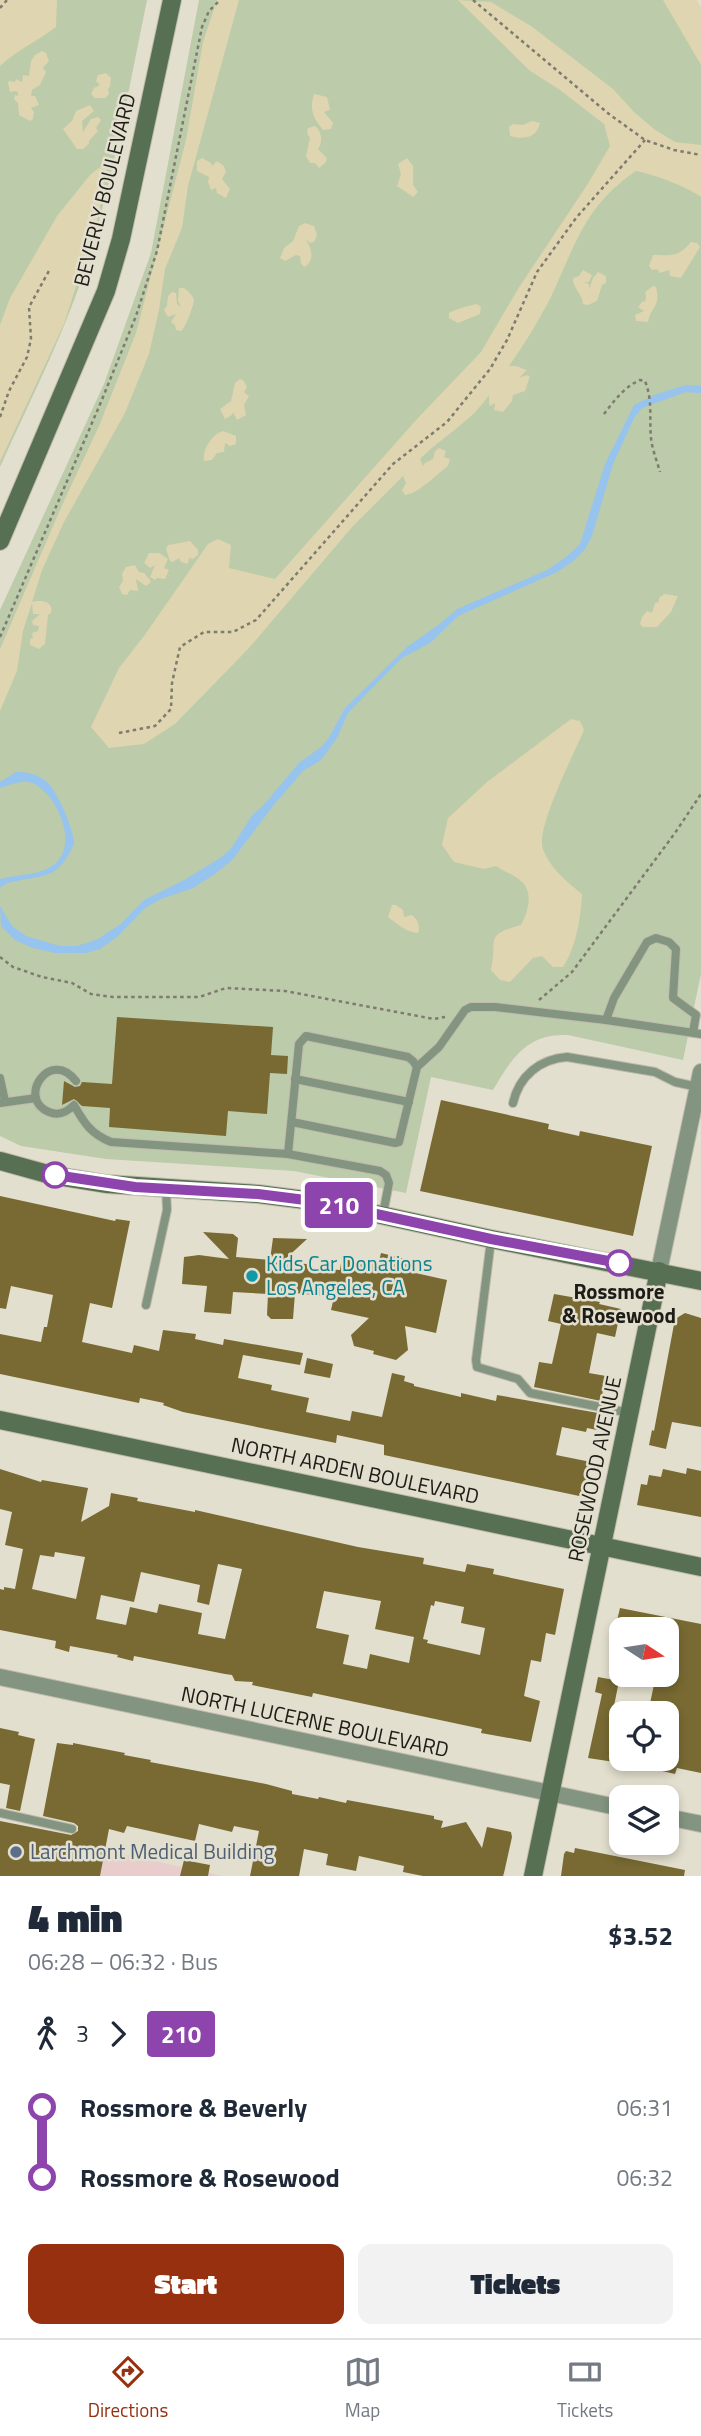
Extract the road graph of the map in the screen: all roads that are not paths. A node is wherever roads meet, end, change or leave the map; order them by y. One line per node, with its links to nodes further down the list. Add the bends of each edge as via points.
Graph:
1 (172, 0): 2 (main road, BEVERLY BOULEVARD, via 106,292)
2 (0, 541)
3 (606, 1020): 4 (lane); 4 (lane, via 647,942 656,938 676,949 673,998 696,1015); 5 (lane, via 471,1007)
4 (697, 1033)
5 (417, 1067): 7 (lane, via 408,1057 306,1035 299,1044); 12 (lane)
6 (0, 1078): 11 (lane)
7 (295, 1079): 12 (lane); 14 (lane)
8 (699, 1079): 13 (lane, via 675,1082 654,1072 567,1056 531,1069 516,1089); 22 (street, ROSEWOOD AVENUE)
9 (76, 1081): 10 (lane, via 66,1072 52,1070 36,1084)
10 (36, 1098): 11 (lane); 15 (lane, via 49,1112 62,1113 74,1105 85,1126 111,1142)
11 (3, 1102)
12 (409, 1102): 14 (lane, via 402,1136 394,1143)
13 (513, 1102)
14 (292, 1122): 15 (lane)
15 (288, 1154): 20 (lane, via 386,1175 389,1183)
16 (0, 1161): 18 (main road)
17 (0, 1171): 18 (main road)
18 (51, 1174): 19 (main road)
19 (166, 1189): 20 (main road, via 289,1197); 24 (lane, via 167,1210)
20 (383, 1214): 21 (main road)
21 (491, 1239): 22 (main road); 25 (lane, via 477,1367 518,1379 530,1393)
22 (659, 1271): 23 (main road); 25 (main road, ROSEWOOD AVENUE)
23 (701, 1281)
24 (146, 1305)
25 (630, 1413): 27 (main road, ROSEWOOD AVENUE)
26 (0, 1420): 27 (main road, NORTH ARDEN BOULEVARD)
27 (602, 1546): 28 (main road, NORTH ARDEN BOULEVARD); 30 (main road, ROSEWOOD AVENUE)
28 (701, 1567)
29 (0, 1677): 30 (street, NORTH LUCERNE BOULEVARD)
30 (550, 1793): 31 (street, NORTH LUCERNE BOULEVARD); 36 (main road, ROSEWOOD AVENUE)
31 (609, 1805)
32 (0, 1813): 35 (lane)
33 (679, 1819): 34 (street)
34 (701, 1824)
35 (72, 1829)
36 (533, 1876)

